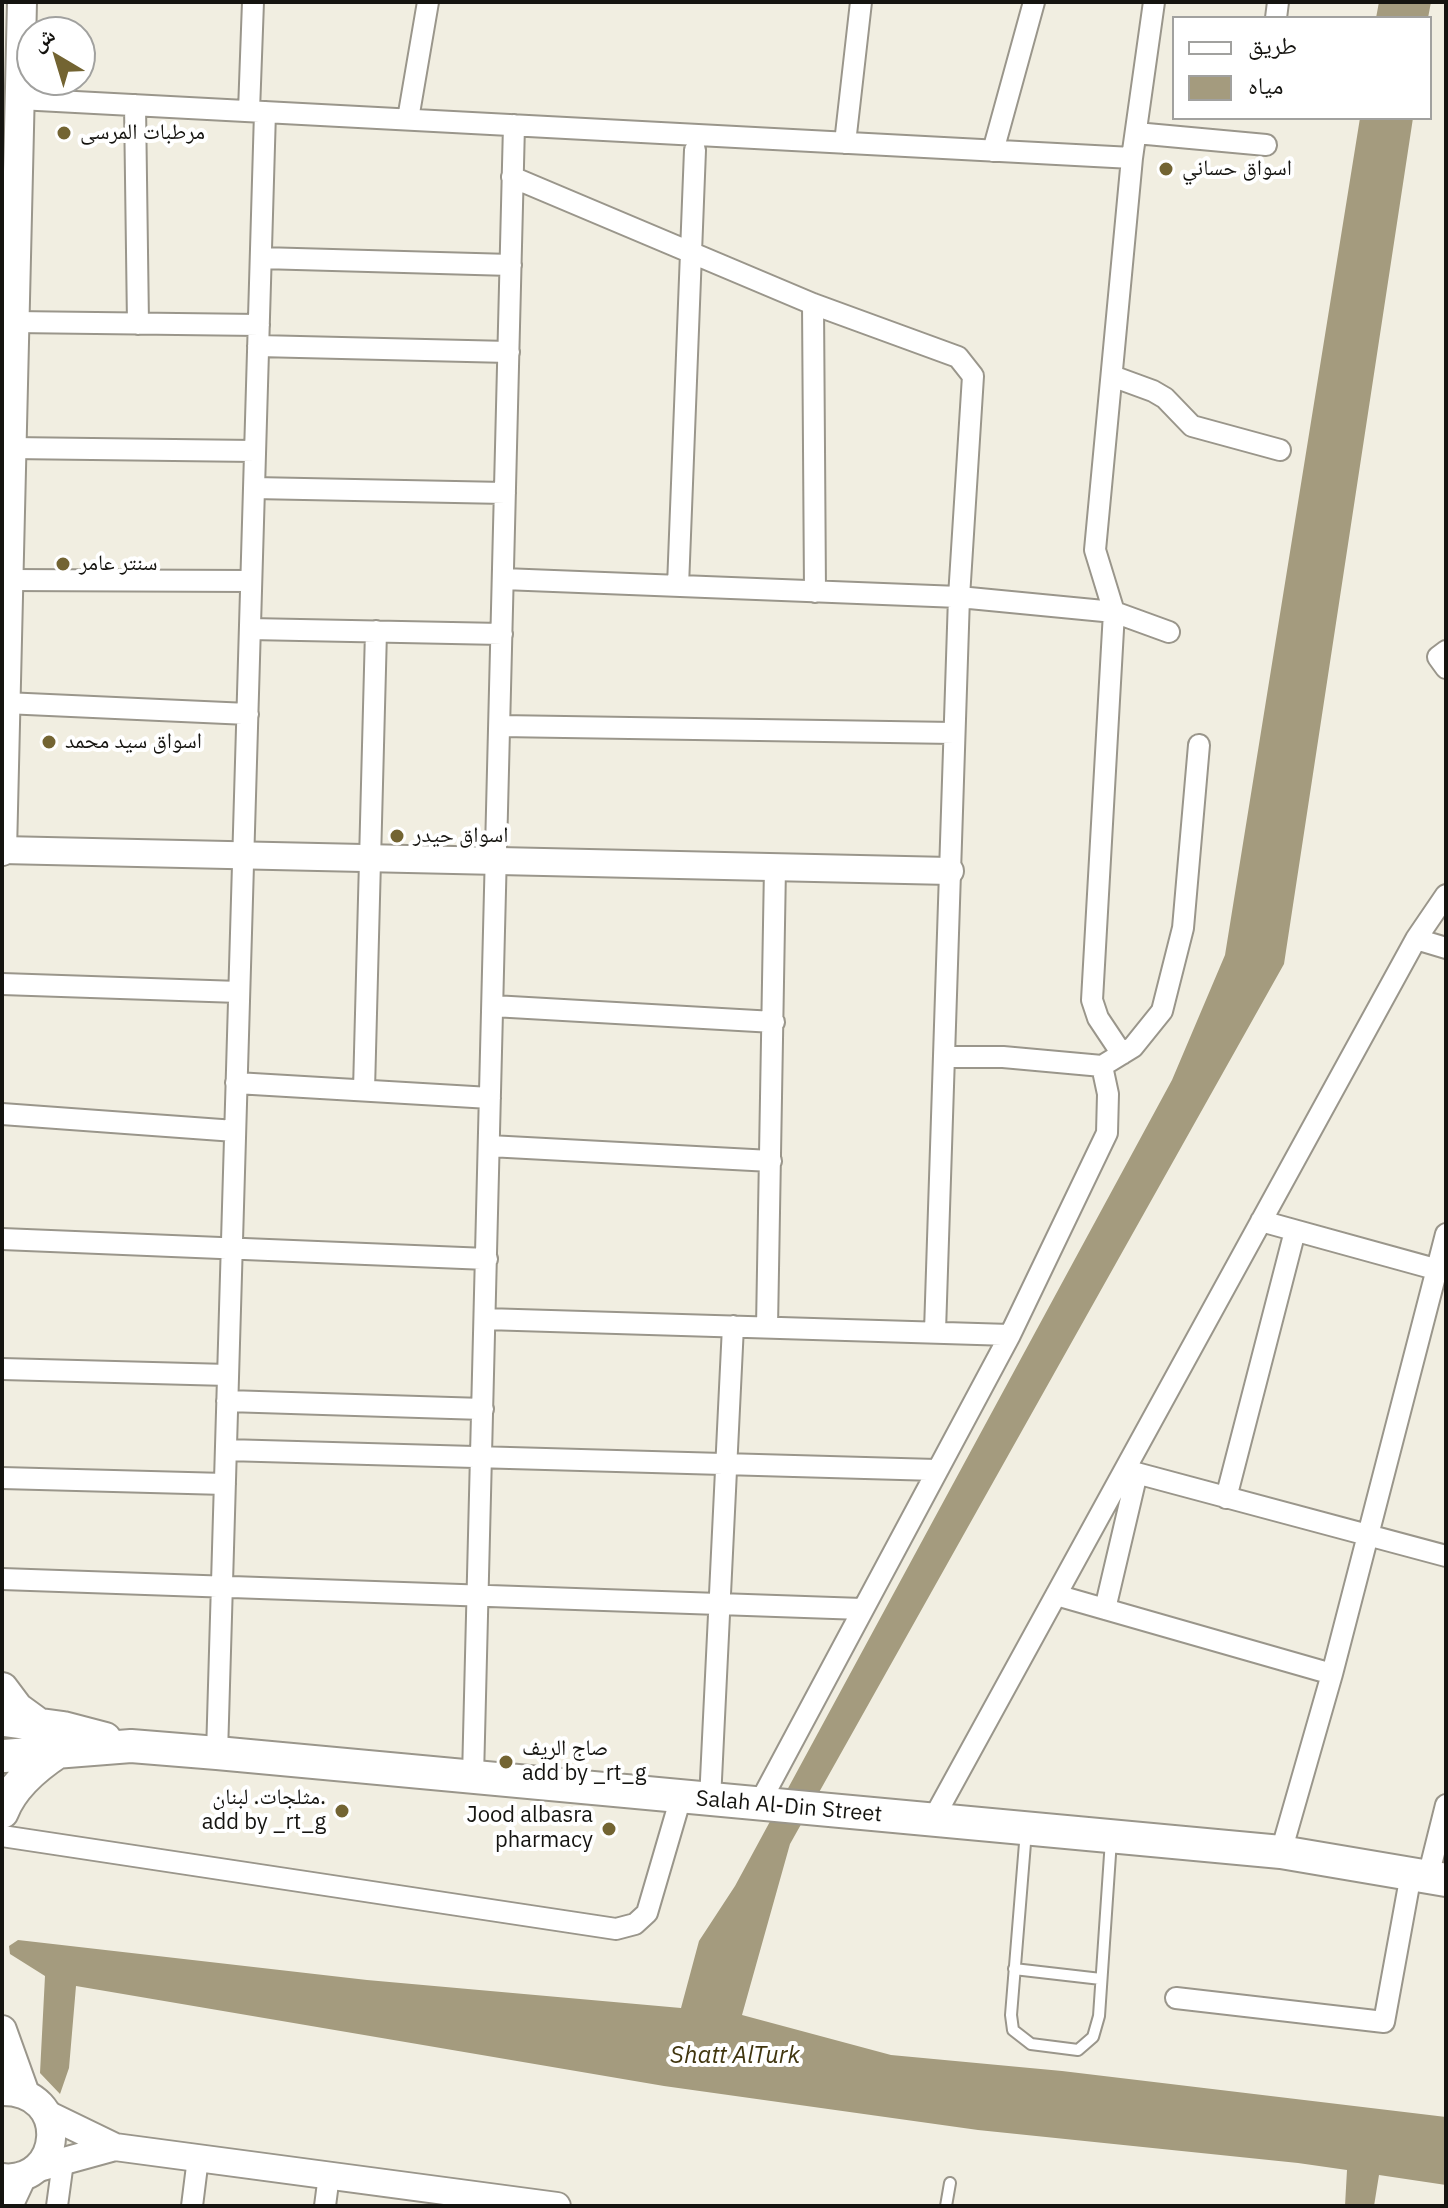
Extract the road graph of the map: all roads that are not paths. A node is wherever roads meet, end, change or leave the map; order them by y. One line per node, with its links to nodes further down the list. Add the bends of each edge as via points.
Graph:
1 (253, 2): 9 (street)
2 (428, 2): 10 (street)
3 (861, 2): 13 (street)
4 (1034, 2): 16 (street)
5 (1154, 2): 12 (street)
6 (21, 3): 7 (main road)
7 (19, 99): 8 (street); 18 (main road)
8 (135, 105): 9 (street); 25 (street)
9 (257, 111): 10 (street); 21 (street)
10 (408, 119): 11 (street)
11 (514, 125): 13 (street); 19 (street)
12 (1136, 133): 14 (street); 17 (street)
13 (845, 143): 16 (street)
14 (1266, 145)
15 (695, 150): 20 (street)
16 (993, 151): 17 (street)
17 (1132, 158): 29 (street)
18 (10, 175): 24 (main road)
19 (512, 177): 20 (street); 22 (street)
20 (689, 252): 23 (street); 39 (street)
21 (261, 258): 22 (street); 26 (street)
22 (511, 265): 28 (street)
23 (813, 304): 40 (street); 41 (street, via 958,357 973,376)
24 (14, 322): 25 (street); 30 (main road)
25 (138, 324): 26 (street)
26 (259, 325): 27 (street)
27 (258, 346): 28 (street); 32 (street)
28 (509, 352): 34 (street)
29 (1112, 376): 31 (street, via 1165,398 1192,426); 42 (street, via 1095,550)
30 (11, 448): 32 (street); 35 (main road)
31 (1280, 450)
32 (255, 451): 33 (street)
33 (254, 488): 34 (street); 38 (street)
34 (505, 493): 36 (street)
35 (6, 496): 37 (main road)
36 (503, 579): 39 (street); 46 (street)
37 (8, 580): 38 (street); 47 (main road)
38 (251, 581): 43 (street)
39 (678, 586): 40 (street)
40 (815, 592): 41 (street)
41 (959, 597): 42 (street); 50 (street)
42 (1114, 612): 45 (street); 65 (street, via 1092,1000)
43 (250, 629): 44 (street); 48 (street)
44 (376, 631): 46 (street); 54 (street)
45 (1169, 632)
46 (502, 634): 49 (street)
47 (5, 703): 48 (street); 52 (main road)
48 (248, 714): 53 (street)
49 (500, 726): 50 (street); 55 (street)
50 (954, 733): 57 (street)
51 (1199, 745): 65 (street, via 1183,928 1162,1011)
52 (2, 850): 53 (street)
53 (243, 855): 54 (street); 62 (street)
54 (370, 858): 55 (street); 69 (street)
55 (496, 861): 56 (street); 63 (street)
56 (775, 867): 57 (street); 64 (street)
57 (950, 871): 66 (street)
58 (1446, 895): 59 (street)
59 (1416, 939): 60 (street); 75 (street)
60 (1446, 948)
61 (2, 984): 62 (street)
62 (239, 992): 68 (street)
63 (493, 1006): 64 (street); 70 (street)
64 (774, 1022): 74 (street)
65 (1122, 1054): 67 (street)
66 (944, 1057): 67 (street); 85 (street)
67 (1102, 1066): 86 (street, via 1107,1133)
68 (236, 1083): 69 (street); 72 (street)
69 (364, 1090): 70 (street)
70 (490, 1098): 73 (street)
71 (2, 1114): 72 (street)
72 (235, 1131): 79 (street)
73 (489, 1146): 74 (street); 80 (street)
74 (771, 1161): 84 (street)
75 (1261, 1221): 76 (street); 95 (street)
76 (1295, 1231): 81 (street); 98 (street)
77 (1446, 1234): 81 (street)
78 (2, 1239): 79 (street)
79 (231, 1249): 80 (street); 88 (street)
80 (487, 1259): 82 (street)
81 (1441, 1270): 99 (street)
82 (485, 1319): 83 (street); 90 (street)
83 (733, 1326): 84 (street); 93 (street)
84 (767, 1327): 85 (street)
85 (935, 1331): 86 (street)
86 (1010, 1335): 94 (street)
87 (2, 1369): 88 (street)
88 (228, 1375): 89 (street)
89 (227, 1401): 90 (street); 91 (street)
90 (483, 1409): 92 (street)
91 (226, 1450): 92 (street); 97 (street)
92 (482, 1457): 93 (street); 104 (street)
93 (726, 1463): 94 (street); 105 (street)
94 (936, 1470): 106 (street)
95 (1131, 1472): 98 (street); 103 (street); 107 (street)
96 (2, 1478): 97 (street)
97 (225, 1484): 102 (street)
98 (1226, 1498): 99 (street)
99 (1368, 1536): 100 (street); 108 (street)
100 (1446, 1556)
101 (2, 1579): 102 (street)
102 (222, 1587): 104 (street); 112 (street)
103 (1056, 1595): 107 (street); 119 (street)
104 (478, 1596): 105 (street); 114 (street)
105 (720, 1604): 106 (street); 115 (street)
106 (862, 1609): 116 (street)
107 (1105, 1609): 108 (street)
108 (1332, 1674): 123 (street)
109 (3, 1709): 110 (main road, Salah Al-Din Street, via 39,1725); 113 (main road, via 10,1738)
110 (131, 1746): 111 (main road, Salah Al-Din Street); 112 (main road, Salah Al-Din Street)
111 (59, 1751): 113 (main road, Salah Al-Din Street); 118 (main road, via 28,1775)
112 (217, 1753): 114 (main road, Salah Al-Din Street)
113 (3, 1762)
114 (473, 1777): 115 (main road, Salah Al-Din Street)
115 (696, 1798): 116 (main road, Salah Al-Din Street); 121 (street, via 647,1913 635,1924 616,1929)
116 (759, 1804): 119 (main road, Salah Al-Din Street)
117 (1446, 1805): 124 (street)
118 (2, 1812)
119 (932, 1821): 120 (main road, Salah Al-Din Street)
120 (1026, 1829): 122 (main road, Salah Al-Din Street); 125 (lane)
121 (2, 1836)
122 (1111, 1837): 123 (main road, Salah Al-Din Street); 126 (lane)
123 (1281, 1852): 124 (main road, Salah Al-Din Street)
124 (1428, 1877): 127 (street, via 1384,2022)
125 (1014, 1969): 126 (lane); 126 (lane, via 1013,2030 1031,2044 1078,2050 1093,2037)
126 (1101, 1979)
127 (1176, 1998)
128 (2, 2030): 129 (main road)
129 (13, 2092): 130 (main road, via 42,2105)
130 (47, 2114): 131 (street); 134 (main road, via 52,2129 45,2158)
131 (115, 2147): 132 (street); 133 (street)
132 (198, 2158): 135 (street); 140 (street)
133 (63, 2162): 134 (street); 139 (street)
134 (20, 2175): 138 (main road)
135 (329, 2175): 137 (street); 141 (street)
136 (950, 2183): 143 (lane)
137 (451, 2199): 142 (street)
138 (8, 2206)
139 (57, 2206)
140 (192, 2206)
141 (325, 2206)
142 (557, 2206)
143 (946, 2206)

